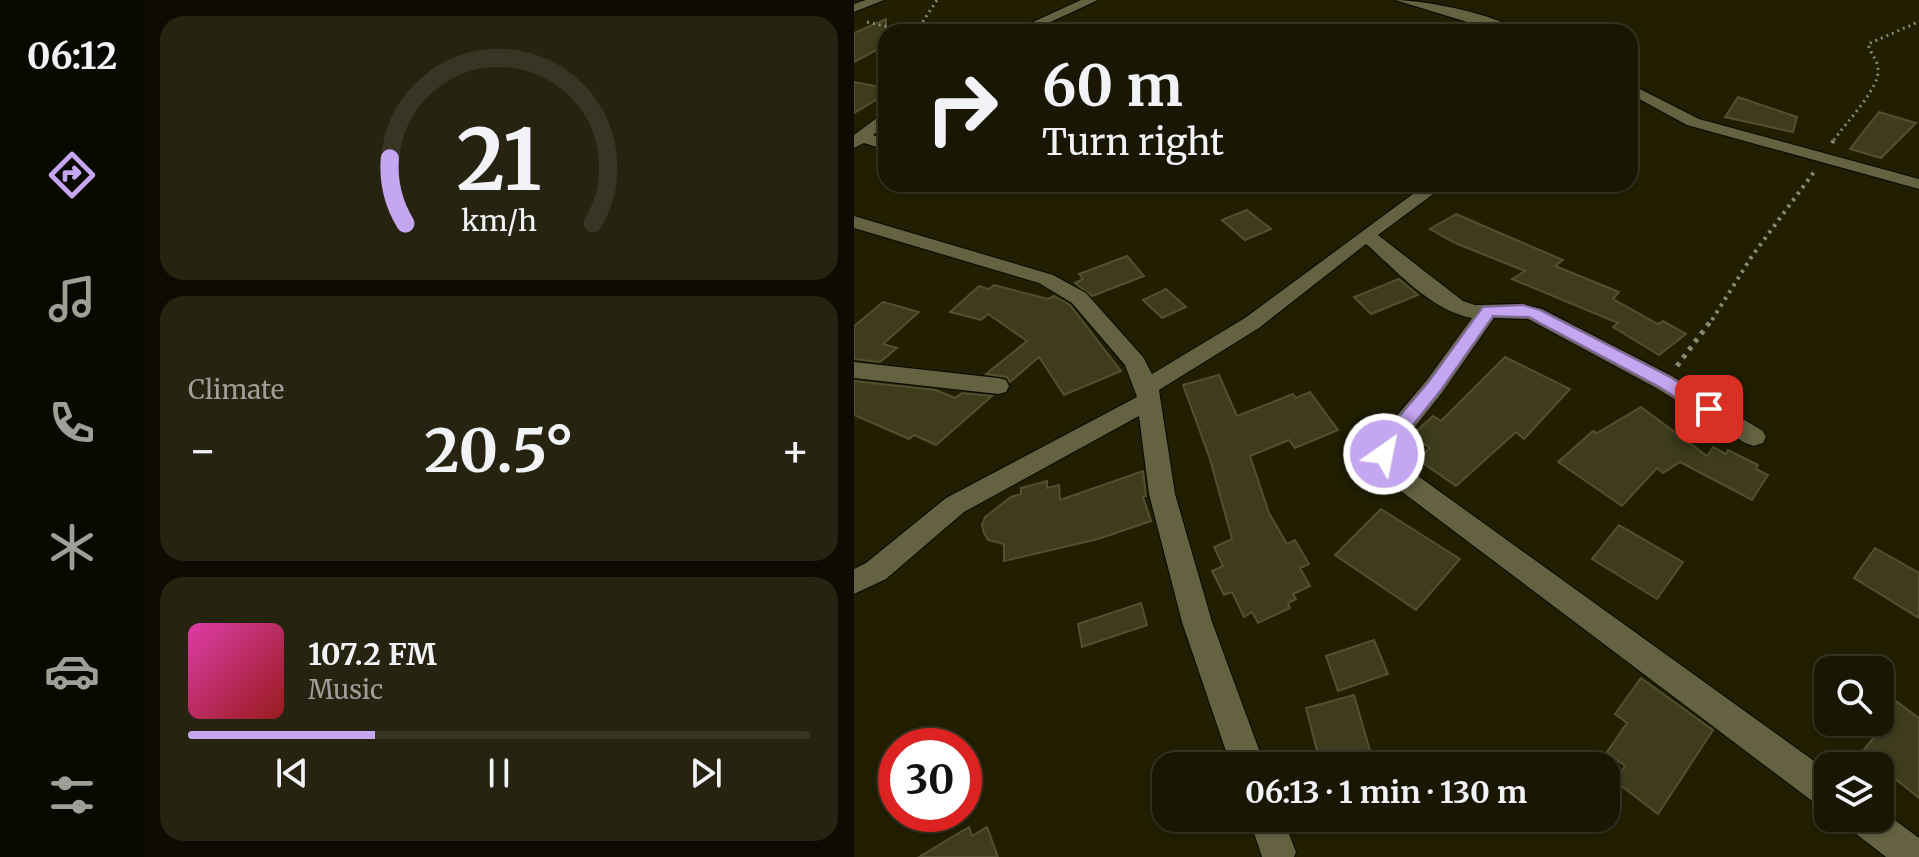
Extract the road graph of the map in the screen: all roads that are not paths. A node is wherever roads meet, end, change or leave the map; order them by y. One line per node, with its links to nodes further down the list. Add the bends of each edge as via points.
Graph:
1 (878, 0): 4 (street)
2 (1092, 0): 5 (street)
3 (1401, 0): 6 (street)
4 (854, 8)
5 (1034, 24)
6 (1490, 24)
7 (1638, 92): 11 (street, via 1693,122)
8 (878, 123): 9 (street)
9 (858, 140): 10 (street)
10 (878, 144)
11 (1919, 184)
12 (1427, 192): 14 (street)
13 (854, 222): 18 (street, via 1046,279 1068,291 1135,362)
14 (1366, 235): 15 (street, via 1455,306); 18 (street)
15 (1488, 311): 19 (street, via 1535,314); 22 (street, via 1386,445 1390,469)
16 (854, 370): 17 (street)
17 (998, 386)
18 (1148, 394): 20 (street, via 955,505 876,571); 21 (street, via 1162,494 1197,622)
19 (1754, 437)
20 (854, 582)
21 (1243, 752)
22 (1814, 782)
23 (1271, 832): 25 (street)
24 (1882, 832): 26 (street)
25 (1278, 852)
26 (1915, 857)

